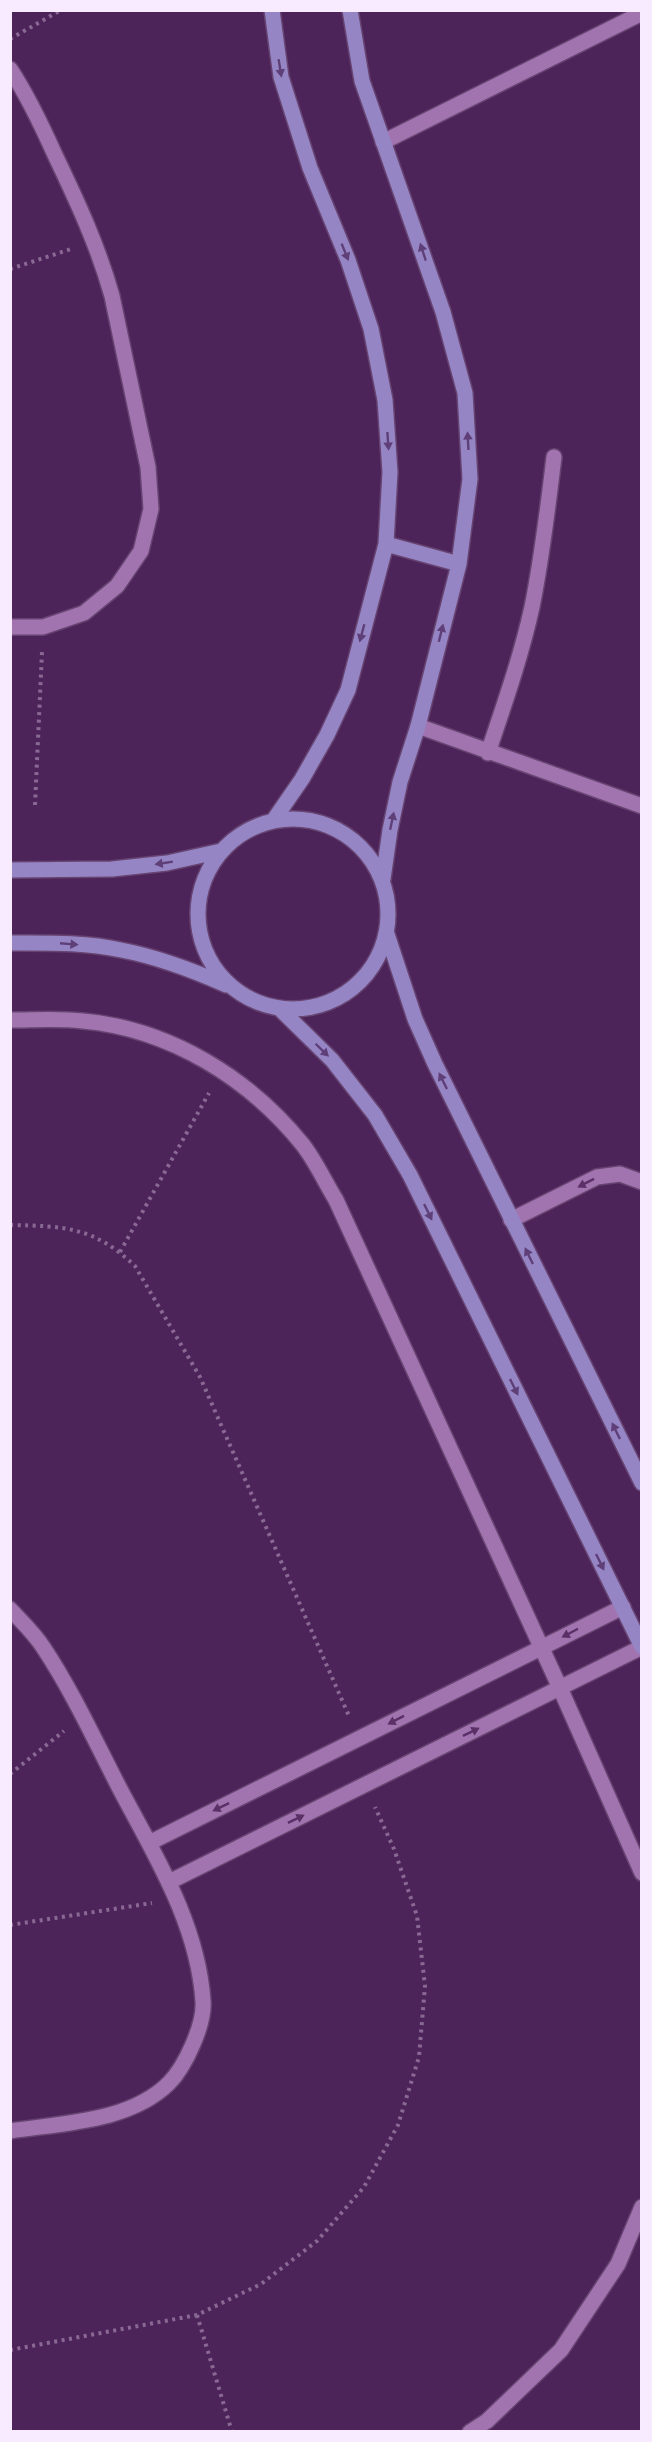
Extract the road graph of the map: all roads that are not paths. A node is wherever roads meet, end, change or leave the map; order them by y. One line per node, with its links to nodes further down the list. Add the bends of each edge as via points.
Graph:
1 (272, 10): 7 (street, one-way to 7, via 281,77 310,168 371,328 386,410 390,472)
2 (350, 10): 5 (street, via 362,81)
3 (642, 13): 5 (street)
4 (10, 69): 9 (street, via 36,114 95,241 112,296 148,467 151,509 141,550 117,586 84,613 43,627)
5 (383, 142): 8 (street, one-way to 5, via 470,479 465,393 443,312)
6 (554, 457): 11 (street, via 531,607)
7 (386, 544): 8 (street); 13 (street, one-way to 13, via 348,690 302,779)
8 (459, 564): 10 (street, one-way to 8)
9 (10, 627)
10 (418, 726): 11 (street); 16 (street, one-way to 10, via 400,782)
11 (488, 753): 12 (street)
12 (642, 806)
13 (273, 821): 14 (street, via 245,832); 16 (street, via 300,819 326,824 350,837 369,856)
14 (222, 851): 15 (street, one-way to 15, via 112,869); 19 (street, via 205,876 198,905 199,935 210,963)
15 (10, 870)
16 (383, 879): 17 (street, via 389,907)
17 (387, 934): 20 (street, via 376,961 359,983 336,1000 309,1008); 23 (street, one-way to 17, via 435,1064)
18 (10, 943): 19 (street, one-way to 19, via 119,949 175,964)
19 (229, 986): 20 (street, via 252,1001)
20 (280, 1009): 25 (street, one-way to 25, via 332,1060 375,1115 410,1175)
21 (10, 1020): 27 (street, via 83,1020 132,1030 179,1046 222,1070 266,1104 304,1147 336,1200)
22 (642, 1182): 23 (street, one-way to 23, via 620,1174 597,1177)
23 (511, 1220): 24 (street, one-way to 23)
24 (642, 1483)
25 (622, 1607): 27 (street, one-way to 27); 28 (street)
26 (10, 1609): 30 (street, via 43,1645)
27 (542, 1647): 29 (street); 30 (street, one-way to 30)
28 (642, 1647): 29 (street)
29 (560, 1688): 31 (street); 32 (street, one-way to 29)
30 (149, 1843): 32 (street)
31 (642, 1873)
32 (169, 1882): 33 (street, via 197,1959 204,2003 194,2046 169,2083 133,2108)
33 (10, 2132)
34 (642, 2207): 35 (street, via 618,2264 561,2350 487,2421)
35 (470, 2432)

